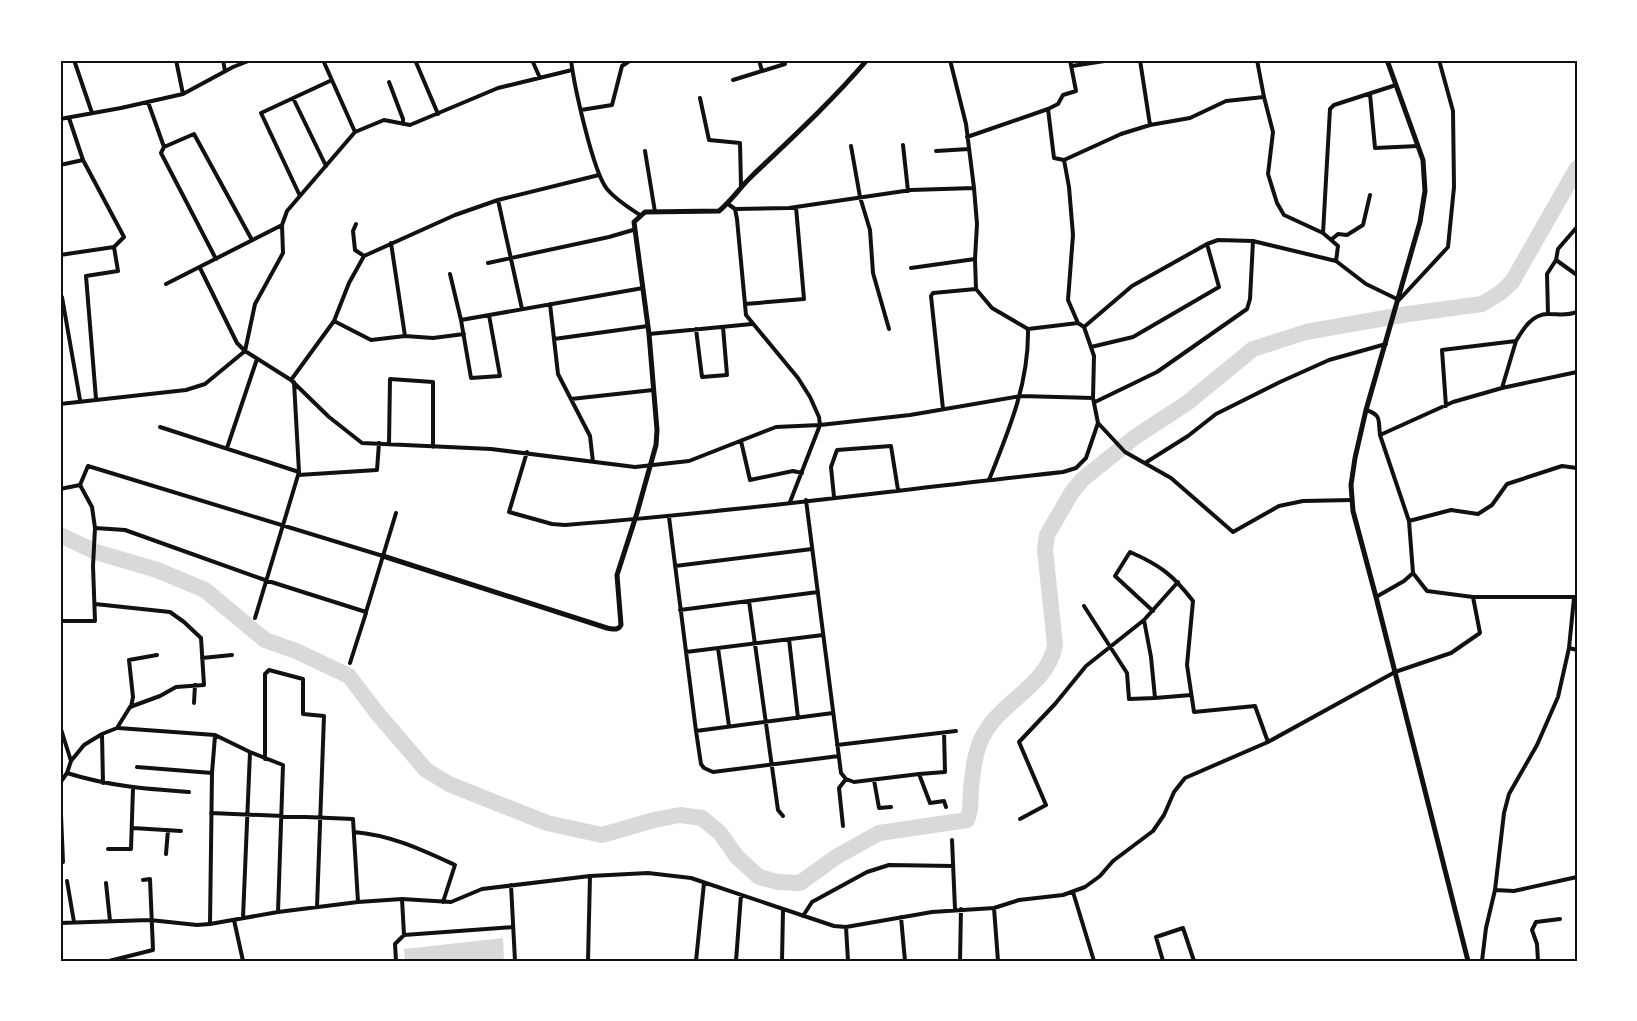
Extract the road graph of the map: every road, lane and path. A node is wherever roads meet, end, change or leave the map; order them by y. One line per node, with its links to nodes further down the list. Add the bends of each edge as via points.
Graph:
1 (74, 60): 39 (street)
2 (176, 60): 31 (street)
3 (223, 60): 22 (street)
4 (251, 60): 22 (street)
5 (323, 60): 27 (street)
6 (415, 60): 24 (street)
7 (532, 60): 25 (street)
8 (572, 60): 21 (street)
9 (632, 60): 38 (street, via 622,66 612,105)
10 (759, 60): 23 (street)
11 (867, 60): 59 (street, via 833,99)
12 (950, 60): 46 (street)
13 (1070, 60): 20 (street)
14 (1111, 60): 20 (street)
15 (1140, 60): 44 (street)
16 (1257, 60): 33 (street)
17 (1387, 60): 30 (street)
18 (1439, 60): 98 (street, via 1453,111 1450,238 1448,247)
19 (785, 64): 23 (street)
20 (1072, 66): 37 (street, via 1076,91 1063,95 1058,104)
21 (573, 70): 25 (street); 38 (street)
22 (225, 71): 31 (street)
23 (762, 71): 28 (street)
24 (421, 75): 26 (street); 40 (street)
25 (540, 78): 40 (street, via 498,88)
26 (413, 79)
27 (332, 80): 35 (street); 45 (street)
28 (733, 80)
29 (389, 82): 43 (street)
30 (1396, 85): 32 (street); 49 (street)
31 (183, 94): 36 (street)
32 (1370, 94): 49 (street, via 1375,148); 75 (street, via 1330,109)
33 (1264, 97): 44 (street, via 1226,101 1190,118); 75 (street, via 1273,132 1268,174 1277,203 1284,215)
34 (700, 98): 59 (street, via 710,140 740,143)
35 (293, 99): 57 (street); 63 (street, via 261,113)
36 (148, 102): 39 (street); 50 (street)
37 (1048, 109): 46 (street); 55 (street, via 1054,158)
38 (581, 110): 58 (street)
39 (92, 113): 41 (street)
40 (438, 114): 43 (street)
41 (69, 118): 42 (street); 54 (street)
42 (60, 119)
43 (403, 124): 45 (street, via 384,120)
44 (1150, 125): 55 (street)
45 (355, 132): 57 (street)
46 (967, 137): 51 (street)
47 (903, 145): 61 (street)
48 (851, 146): 64 (street)
49 (1418, 146): 98 (street, via 1425,175 1424,206)
50 (164, 147): 76 (street, via 194,134); 85 (street, via 161,153)
51 (969, 149): 53 (street); 60 (street)
52 (645, 151): 69 (street)
53 (936, 151)
54 (84, 160): 56 (street); 81 (street, via 124,237)
55 (1064, 160): 107 (street, via 1072,235 1068,300)
56 (60, 165)
57 (326, 166): 63 (street)
58 (599, 175): 65 (street); 70 (street, via 616,199)
59 (741, 186): 66 (street)
60 (974, 188): 61 (street); 86 (street)
61 (908, 191): 64 (street)
62 (1370, 195): 77 (street, via 1363,225)
63 (300, 196): 72 (street)
64 (860, 197): 67 (street); 113 (street, via 870,230 873,273)
65 (498, 200): 79 (street); 84 (street)
66 (728, 204): 68 (street); 69 (street, via 719,210)
67 (796, 207): 68 (street); 100 (street, via 804,299)
68 (735, 209): 100 (street)
69 (655, 212): 70 (street)
70 (640, 215): 74 (street)
71 (356, 224): 83 (street, via 355,250)
72 (282, 225): 76 (street); 122 (street, via 283,253 255,304)
73 (1577, 227): 87 (street, via 1558,249)
74 (633, 230): 84 (street); 95 (street)
75 (1323, 233): 77 (street)
76 (252, 240): 85 (street)
77 (1331, 240): 88 (street, via 1338,246)
78 (1253, 241): 80 (street, via 1218,240); 88 (street); 132 (street, via 1247,309 1157,372)
79 (391, 243): 83 (street); 117 (street)
80 (1207, 244): 111 (street, via 1132,286); 121 (street, via 1219,286 1134,337)
81 (114, 247): 82 (street); 129 (street, via 118,271 86,276)
82 (60, 255)
83 (364, 256): 106 (street)
84 (511, 258): 89 (street); 101 (street)
85 (216, 259): 90 (street)
86 (975, 260): 91 (street); 96 (street)
87 (1556, 260): 93 (street); 103 (street, via 1547,274)
88 (1336, 261): 98 (street, via 1366,284)
89 (488, 263)
90 (200, 267): 94 (street); 122 (street, via 237,343)
91 (911, 268)
92 (450, 274): 105 (street)
93 (1577, 275)
94 (166, 284)
95 (643, 288): 99 (street); 109 (street)
96 (976, 289): 114 (street, via 992,308); 135 (street, via 931,296)
97 (60, 297): 131 (street)
98 (1398, 301): 120 (street)
99 (550, 304): 101 (street); 118 (street)
100 (746, 304): 108 (street, via 746,315)
101 (522, 309): 104 (street)
102 (1577, 312): 103 (street, via 1568,316)
103 (1548, 314): 119 (street, via 1526,324)
104 (489, 315): 105 (street); 116 (street, via 500,376 471,378)
105 (461, 320): 116 (street)
106 (334, 321): 117 (street, via 370,340); 125 (street)
107 (1078, 323): 111 (street); 114 (street)
108 (752, 324): 110 (street); 138 (street, via 798,378)
109 (648, 326): 115 (street); 118 (street)
110 (723, 327): 112 (street); 112 (street, via 727,375 702,377)
111 (1084, 327): 121 (street)
112 (696, 329): 115 (street)
113 (889, 329)
114 (1028, 329): 128 (street)
115 (649, 333): 127 (street)
116 (464, 334): 117 (street)
117 (405, 336)
118 (554, 339): 130 (street, via 558,374)
119 (1516, 341): 126 (street); 134 (street, via 1442,350)
120 (1387, 342): 136 (street); 148 (street, via 1329,360 1280,382 1216,414)
121 (1091, 347): 132 (street)
122 (245, 351): 123 (street); 129 (street, via 206,384 186,390)
123 (257, 359): 125 (street); 145 (street)
124 (1577, 372): 126 (street)
125 (293, 381): 142 (street, via 362,443); 151 (street)
126 (1502, 388): 134 (street)
127 (653, 390): 130 (street); 149 (street, via 657,430)
128 (1021, 396): 132 (street); 135 (street); 153 (street)
129 (96, 399): 131 (street)
130 (571, 399): 147 (street, via 590,436)
131 (80, 400): 133 (street)
132 (1094, 400): 137 (street)
133 (60, 404)
134 (1446, 406): 140 (street)
135 (943, 409): 138 (street)
136 (1366, 410): 140 (street, via 1378,416); 159 (street, via 1355,458)
137 (1098, 423): 148 (street, via 1125,452); 153 (street, via 1086,458 1076,468)
138 (820, 425): 141 (street, via 776,427); 152 (street)
139 (159, 427): 145 (street)
140 (1380, 435): 164 (street)
141 (741, 441): 149 (street, via 689,461); 152 (street, via 750,480 793,471)
142 (379, 443): 143 (street); 151 (street, via 377,470)
143 (389, 444): 144 (street); 144 (street, via 390,379 434,382)
144 (433, 447): 146 (street)
145 (227, 448): 151 (street)
146 (527, 452): 147 (street); 163 (street, via 509,512 565,525)
147 (593, 462): 149 (street)
148 (1145, 463): 159 (street, via 1171,478 1233,532 1278,506)
149 (649, 466): 163 (street)
150 (1577, 468): 164 (street, via 1562,466 1507,484 1492,505 1478,514 1451,510)
151 (299, 473): 165 (street)
152 (802, 473): 160 (street)
153 (989, 480): 156 (street)
154 (80, 486): 155 (street); 165 (street, via 88,466); 166 (street, via 92,507)
155 (60, 489)
156 (898, 490): 157 (street); 157 (street, via 891,446 837,450 831,467)
157 (834, 497): 158 (street)
158 (806, 500): 160 (street); 167 (street)
159 (1352, 500): 174 (street)
160 (790, 502): 162 (street)
161 (396, 513): 168 (street)
162 (669, 517): 163 (street); 169 (street)
163 (634, 520): 168 (street, via 616,575 621,625 615,630)
164 (1409, 521): 170 (street)
165 (282, 525): 168 (street); 171 (street)
166 (95, 528): 171 (street, via 125,530); 178 (street)
167 (812, 549): 169 (street); 173 (street)
168 (383, 556): 182 (street)
169 (675, 566): 180 (street)
170 (1413, 573): 174 (street); 175 (street, via 1427,591)
171 (266, 580): 182 (street); 183 (street)
172 (1178, 582): 181 (street); 181 (street, via 1156,564 1130,552 1115,576); 200 (street, via 1193,601 1186,665)
173 (818, 592): 177 (street); 186 (street)
174 (1376, 597): 198 (street)
175 (1473, 597): 176 (street); 198 (street, via 1480,633 1451,653)
176 (1575, 597): 191 (street)
177 (749, 601): 180 (street); 188 (street)
178 (95, 604): 185 (street, via 95,621); 196 (street, via 170,612 201,638)
179 (1084, 606): 190 (street)
180 (680, 610): 193 (street)
181 (1153, 611): 184 (street)
182 (366, 612): 197 (street)
183 (255, 618)
184 (1144, 620): 190 (street); 201 (street)
185 (60, 621)
186 (823, 635): 187 (street); 204 (street)
187 (789, 639): 188 (street); 205 (street)
188 (755, 644): 189 (street); 206 (street)
189 (718, 648): 193 (street); 208 (street)
190 (1111, 648): 201 (street, via 1127,673 1129,699); 240 (street, via 1086,666 1019,742 1046,805)
191 (1569, 648): 192 (street); 258 (street, via 1550,718 1506,804)
192 (1577, 650)
193 (686, 652): 210 (street)
194 (157, 655): 203 (street, via 129,660 133,697)
195 (232, 655): 196 (street)
196 (202, 658): 199 (street, via 204,685)
197 (350, 663)
198 (1395, 672): 215 (street); 298 (street)
199 (195, 686): 202 (street); 203 (street, via 176,687)
200 (1191, 695): 201 (street); 215 (street, via 1194,712 1255,706)
201 (1155, 698)
202 (194, 703)
203 (130, 707): 209 (street)
204 (833, 714): 205 (street); 216 (street)
205 (798, 718): 206 (street)
206 (765, 722): 208 (street); 221 (street)
207 (60, 726): 220 (street)
208 (729, 726): 210 (street)
209 (117, 728): 213 (street); 214 (street)
210 (696, 731): 221 (street, via 701,764 708,771)
211 (956, 731): 212 (street)
212 (944, 733): 216 (street); 225 (street, via 945,772)
213 (102, 734): 220 (street, via 84,745); 229 (street)
214 (215, 735): 217 (street); 224 (street)
215 (1268, 742): 259 (street, via 1185,778 1153,831 1113,861 1092,884)
216 (837, 745): 218 (street)
217 (250, 753): 219 (street); 236 (street)
218 (839, 756): 221 (street); 226 (street, via 841,773)
219 (265, 759): 238 (street, via 284,765); 239 (street, via 268,670 303,680 303,714 324,716)
220 (71, 761): 223 (street)
221 (771, 765): 237 (street, via 778,810)
222 (137, 766): 224 (street)
223 (67, 773): 228 (street); 229 (street)
224 (212, 773): 235 (street)
225 (919, 774): 227 (street); 234 (street, via 930,804 944,801)
226 (846, 778): 227 (street, via 854,782); 241 (street, via 839,788)
227 (874, 780): 233 (street, via 879,808)
228 (60, 783)
229 (103, 783): 230 (street)
230 (132, 788): 232 (street); 242 (street)
231 (60, 791): 249 (street)
232 (189, 792)
233 (891, 807)
234 (946, 807)
235 (211, 813): 236 (street); 279 (street)
236 (248, 815): 238 (street); 272 (street)
237 (783, 816)
238 (283, 817): 239 (street); 269 (street)
239 (320, 818): 245 (street, via 353,819); 264 (street)
240 (1020, 819)
241 (843, 826)
242 (133, 828): 243 (street); 247 (street, via 130,849)
243 (168, 830): 244 (street); 248 (street)
244 (181, 831)
245 (354, 832): 262 (street); 263 (street, via 409,844 455,865)
246 (952, 840): 250 (street)
247 (108, 849)
248 (166, 854)
249 (63, 862)
250 (953, 866): 266 (street); 270 (street, via 889,865 867,872 812,902)
251 (590, 876): 256 (street, via 662,873); 257 (street); 287 (street)
252 (1577, 877): 258 (street, via 1514,891)
253 (143, 879): 274 (street, via 150,879)
254 (66, 880): 277 (street)
255 (106, 883): 276 (street)
256 (704, 883): 260 (street); 288 (street)
257 (511, 885): 263 (street, via 482,889); 280 (street)
258 (1495, 890): 299 (street)
259 (1073, 892): 265 (street); 295 (street)
260 (741, 895): 268 (street); 289 (street)
261 (402, 899): 262 (street); 263 (street); 282 (street)
262 (358, 902): 264 (street)
263 (443, 902)
264 (316, 907): 269 (street)
265 (994, 908): 267 (street); 294 (street)
266 (955, 909): 267 (street); 271 (street)
267 (961, 909): 293 (street)
268 (783, 910): 270 (street); 290 (street)
269 (278, 912): 272 (street)
270 (803, 916): 281 (street)
271 (901, 917): 281 (street); 292 (street)
272 (243, 918): 275 (street)
273 (1560, 919): 300 (street, via 1536,922 1532,930)
274 (150, 920): 276 (street); 279 (street); 283 (street, via 153,950)
275 (234, 920): 279 (street); 284 (street)
276 (110, 921): 277 (street)
277 (74, 922): 278 (street)
278 (60, 923)
279 (210, 924)
280 (513, 927): 282 (street); 286 (street)
281 (846, 927): 291 (street)
282 (404, 935): 285 (street, via 395,944)
283 (109, 961)
284 (243, 961)
285 (396, 961)
286 (515, 961)
287 (588, 961)
288 (696, 961)
289 (736, 961)
290 (782, 961)
291 (848, 961)
292 (904, 961)
293 (960, 961)
294 (998, 961)
295 (1094, 961)
296 (1163, 961): 297 (street, via 1156,937 1184,928)
297 (1194, 961)
298 (1468, 961)
299 (1482, 961)
300 (1538, 961)

